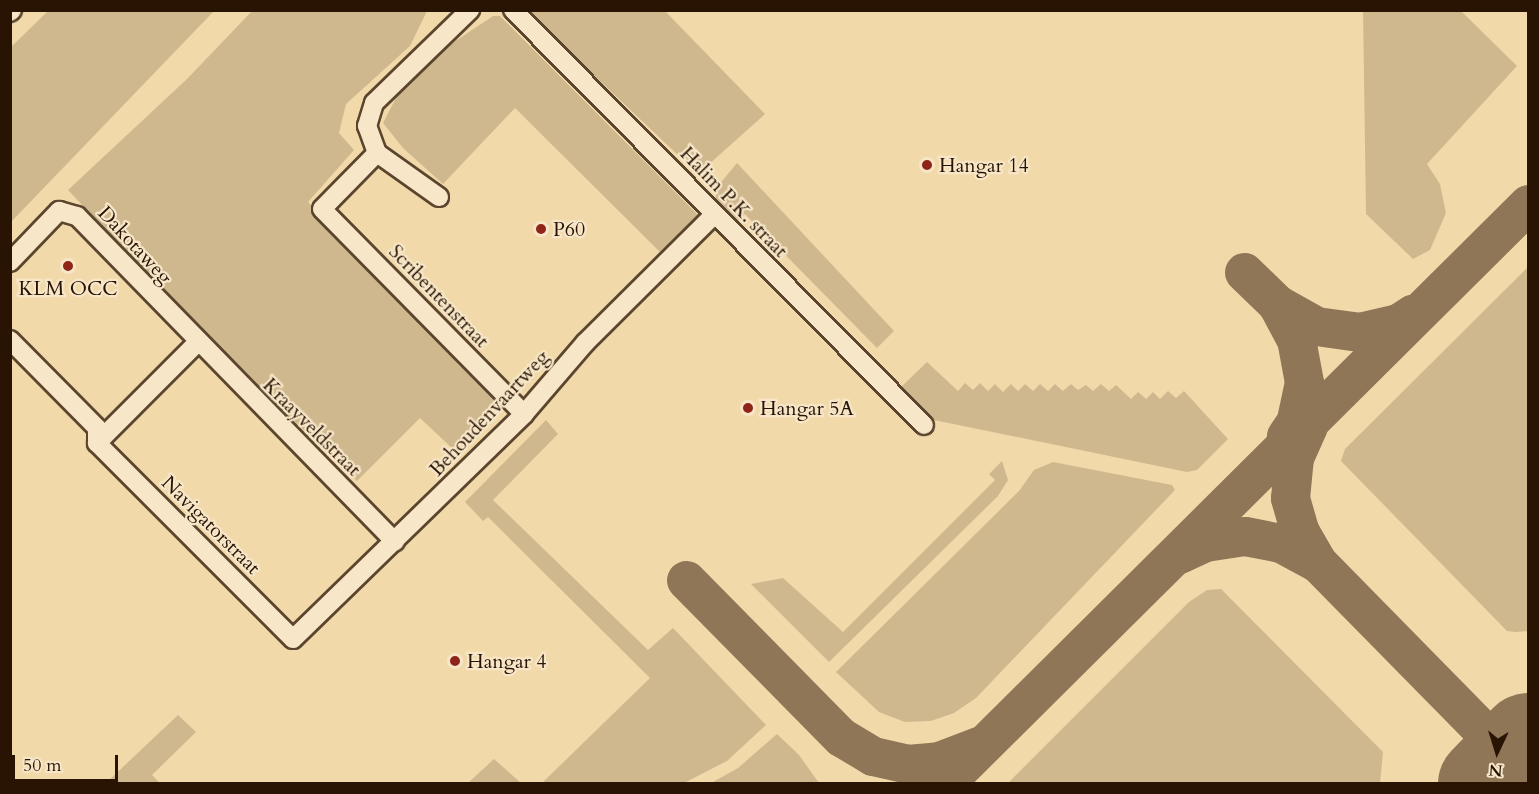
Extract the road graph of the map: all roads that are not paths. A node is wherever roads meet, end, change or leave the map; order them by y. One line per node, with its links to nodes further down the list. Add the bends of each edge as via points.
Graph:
1 (470, 10): 3 (street, via 374,103 367,126)
2 (513, 10): 5 (street, Halim P.K. straat)
3 (377, 153): 4 (street); 9 (street, Scribentenstraat, via 322,209)
4 (439, 197)
5 (714, 215): 9 (street, Behoudenvaartweg, via 585,343); 10 (street, Halim P.K. straat)
6 (10, 262): 8 (street, Dakotaweg, via 59,211 77,216)
7 (10, 340): 11 (street, via 97,429)
8 (197, 343): 11 (street); 12 (street, Kraayveldstraat)
9 (524, 414): 12 (street, Behoudenvaartweg)
10 (924, 425)
11 (97, 443): 13 (street, Navigatorstraat)
12 (395, 542): 13 (street, Behoudenvaartweg)
13 (293, 639)

